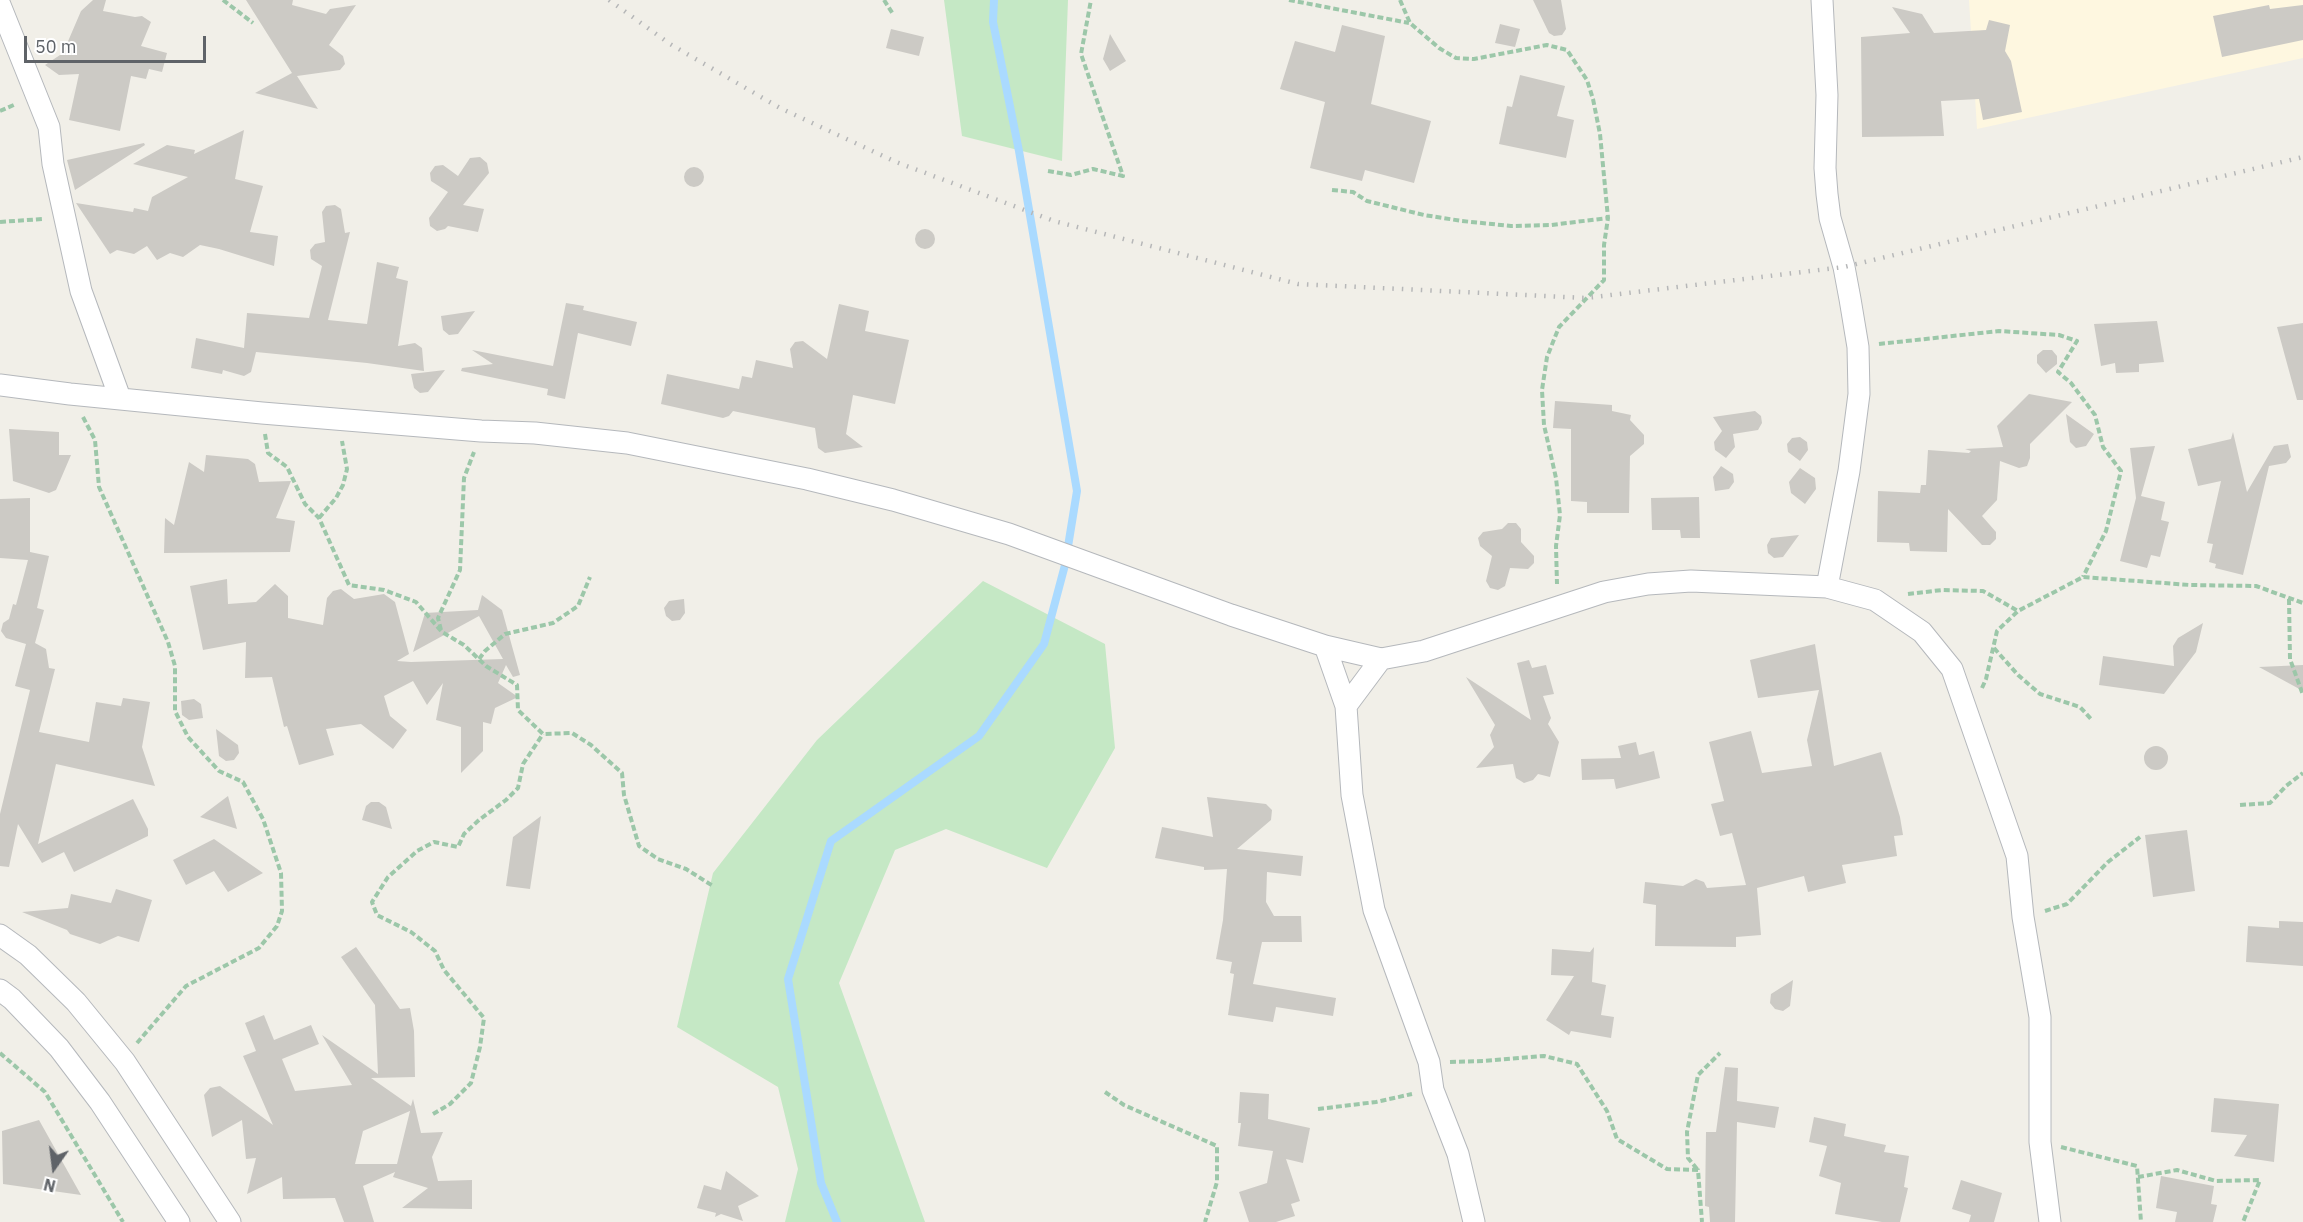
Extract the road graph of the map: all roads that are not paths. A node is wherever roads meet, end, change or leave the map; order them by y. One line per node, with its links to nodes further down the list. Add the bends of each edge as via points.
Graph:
1 (1822, 0): 5 (street, via 1827,194 1858,347 1858,405)
2 (0, 5): 4 (street, via 49,127 52,164 81,291)
3 (0, 385): 4 (street)
4 (120, 399): 6 (street, via 627,443 807,479 1009,534)
5 (1827, 587): 7 (street, via 1691,581 1648,584 1604,592 1424,651); 14 (street, via 1875,600 1922,632 1952,669 1969,716 2017,856 2040,1017 2040,1142)
6 (1325, 646): 7 (street); 8 (street)
7 (1381, 659): 8 (street)
8 (1346, 706): 13 (street, via 1352,795 1374,910 1429,1062 1433,1090 1458,1154)
9 (0, 935): 12 (street, via 28,955 76,1002 125,1062)
10 (0, 990): 11 (street, via 59,1048)
11 (179, 1222)
12 (230, 1222)
13 (1474, 1222)
14 (2050, 1222)

